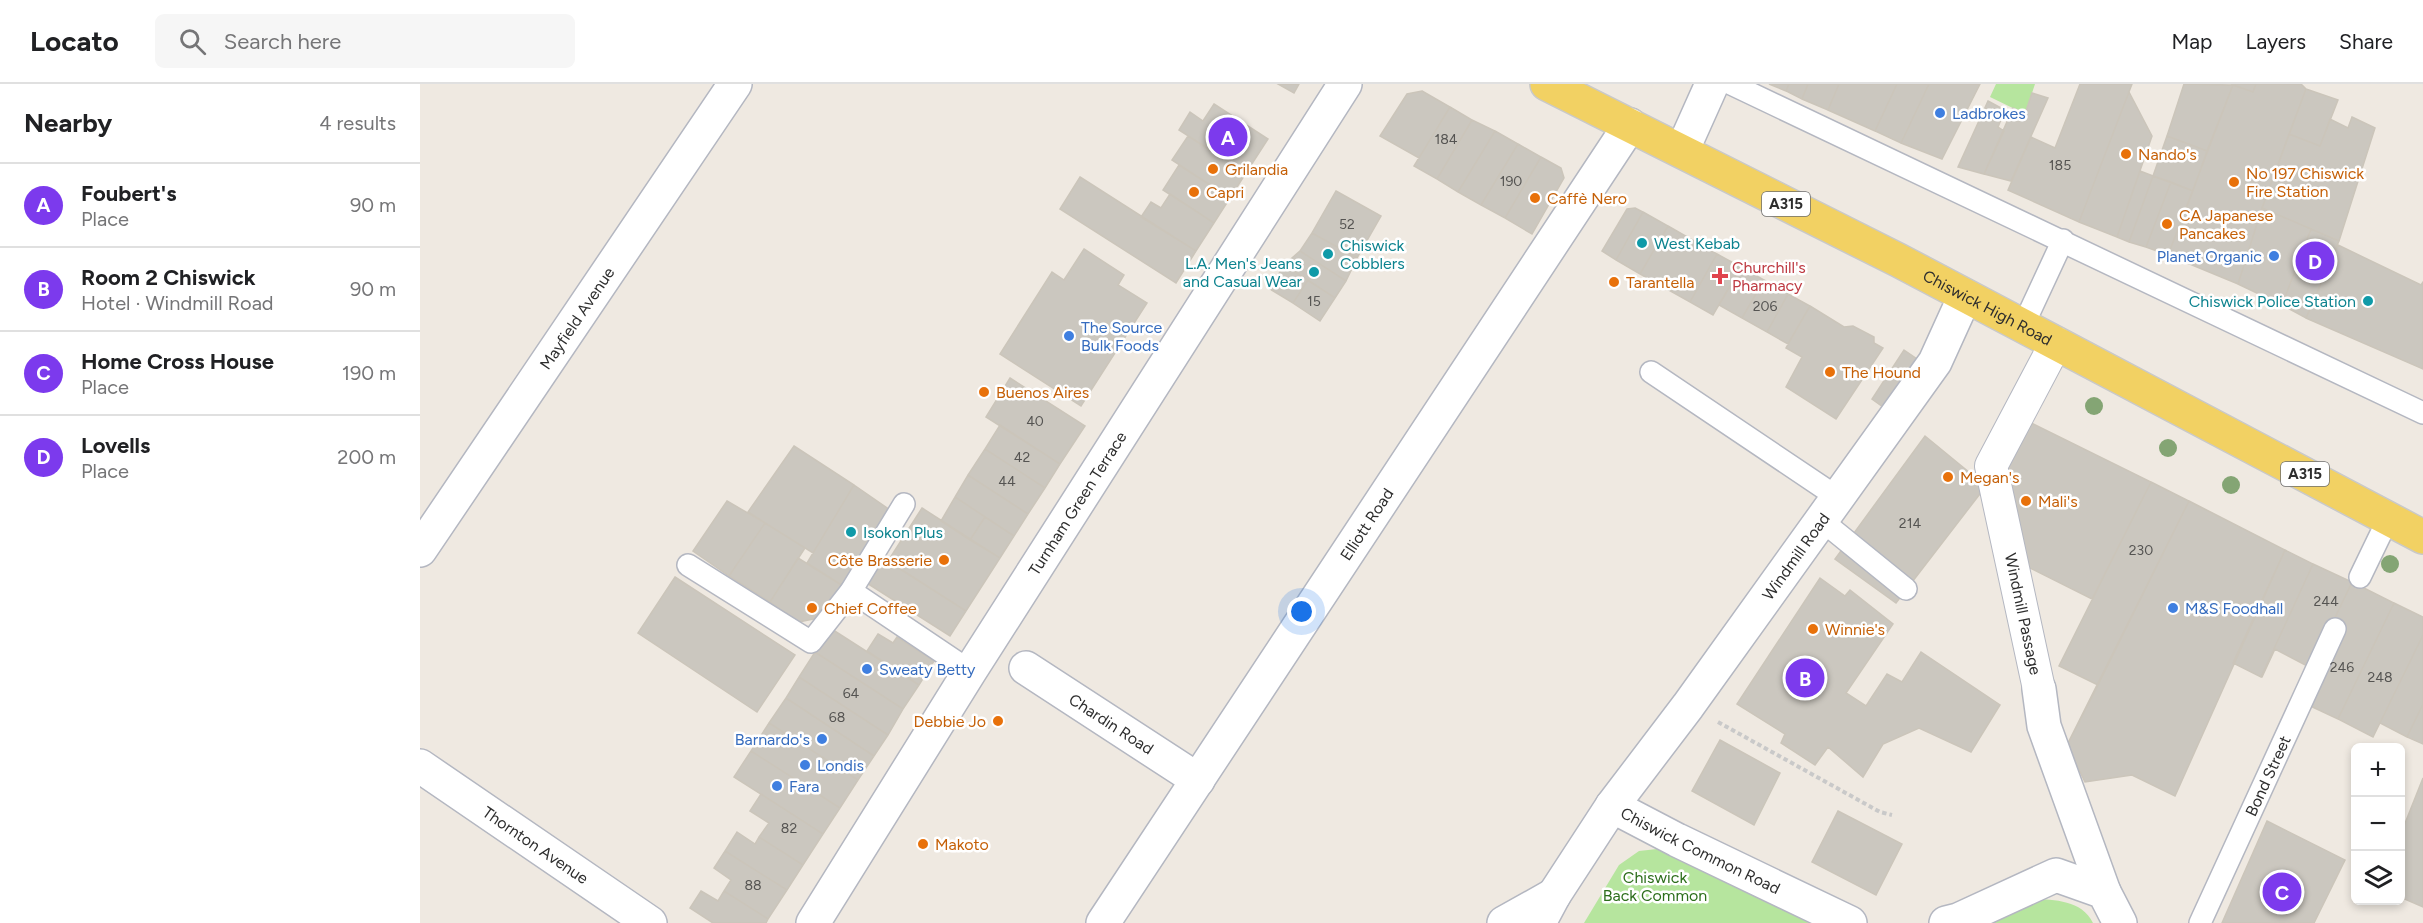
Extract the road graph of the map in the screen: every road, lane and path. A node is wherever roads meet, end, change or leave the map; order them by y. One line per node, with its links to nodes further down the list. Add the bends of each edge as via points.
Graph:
1 (735, 84): 18 (street, Mayfield Avenue)
2 (1345, 84): 25 (street, Turnham Green Terrace)
3 (1547, 84): 6 (main road, Chiswick High Road / A315)
4 (1712, 84): 7 (street)
5 (1731, 84): 8 (lane)
6 (1630, 125): 7 (main road, Chiswick High Road / A315); 29 (street, Elliott Road)
7 (1682, 151): 9 (main road, Chiswick High Road / A315)
8 (2063, 240): 10 (lane); 13 (lane)
9 (1965, 296): 10 (main road, Chiswick High Road / A315); 15 (street, Windmill Road, via 1935,362)
10 (2023, 326): 11 (main road, Chiswick High Road / A315)
11 (2056, 343): 16 (main road, Chiswick High Road / A315); 26 (street, Windmill Passage, via 1991,466)
12 (1651, 372): 15 (lane)
13 (2423, 413)
14 (904, 504): 22 (lane)
15 (1829, 509): 21 (lane); 27 (street, Windmill Road)
16 (2388, 519): 17 (main road, Chiswick High Road / A315); 20 (lane)
17 (2423, 537)
18 (420, 550)
19 (688, 565): 22 (lane, via 811,642)
20 (2360, 577)
21 (1906, 589)
22 (851, 591): 25 (lane)
23 (2335, 629): 41 (lane, Bond Street)
24 (1026, 668): 29 (street, Chardin Road)
25 (970, 671): 35 (street, Turnham Green Terrace)
26 (2039, 689): 32 (street, Windmill Passage, via 2044,726)
27 (1688, 706): 30 (street, Windmill Road); 31 (path, via 1880,812)
28 (420, 766): 34 (street, Thornton Avenue)
29 (1198, 780): 36 (street, Elliott Road)
30 (1612, 806): 33 (street, Chiswick Common Road); 38 (street, Chiswick Common Road)
31 (1892, 815)
32 (2104, 892): 39 (street, via 2056,875); 40 (street)
33 (1546, 909): 37 (street)
34 (650, 923)
35 (813, 923)
36 (1103, 923)
37 (1504, 923)
38 (1850, 923)
39 (1947, 923)
40 (2120, 923)
41 (2200, 923)

